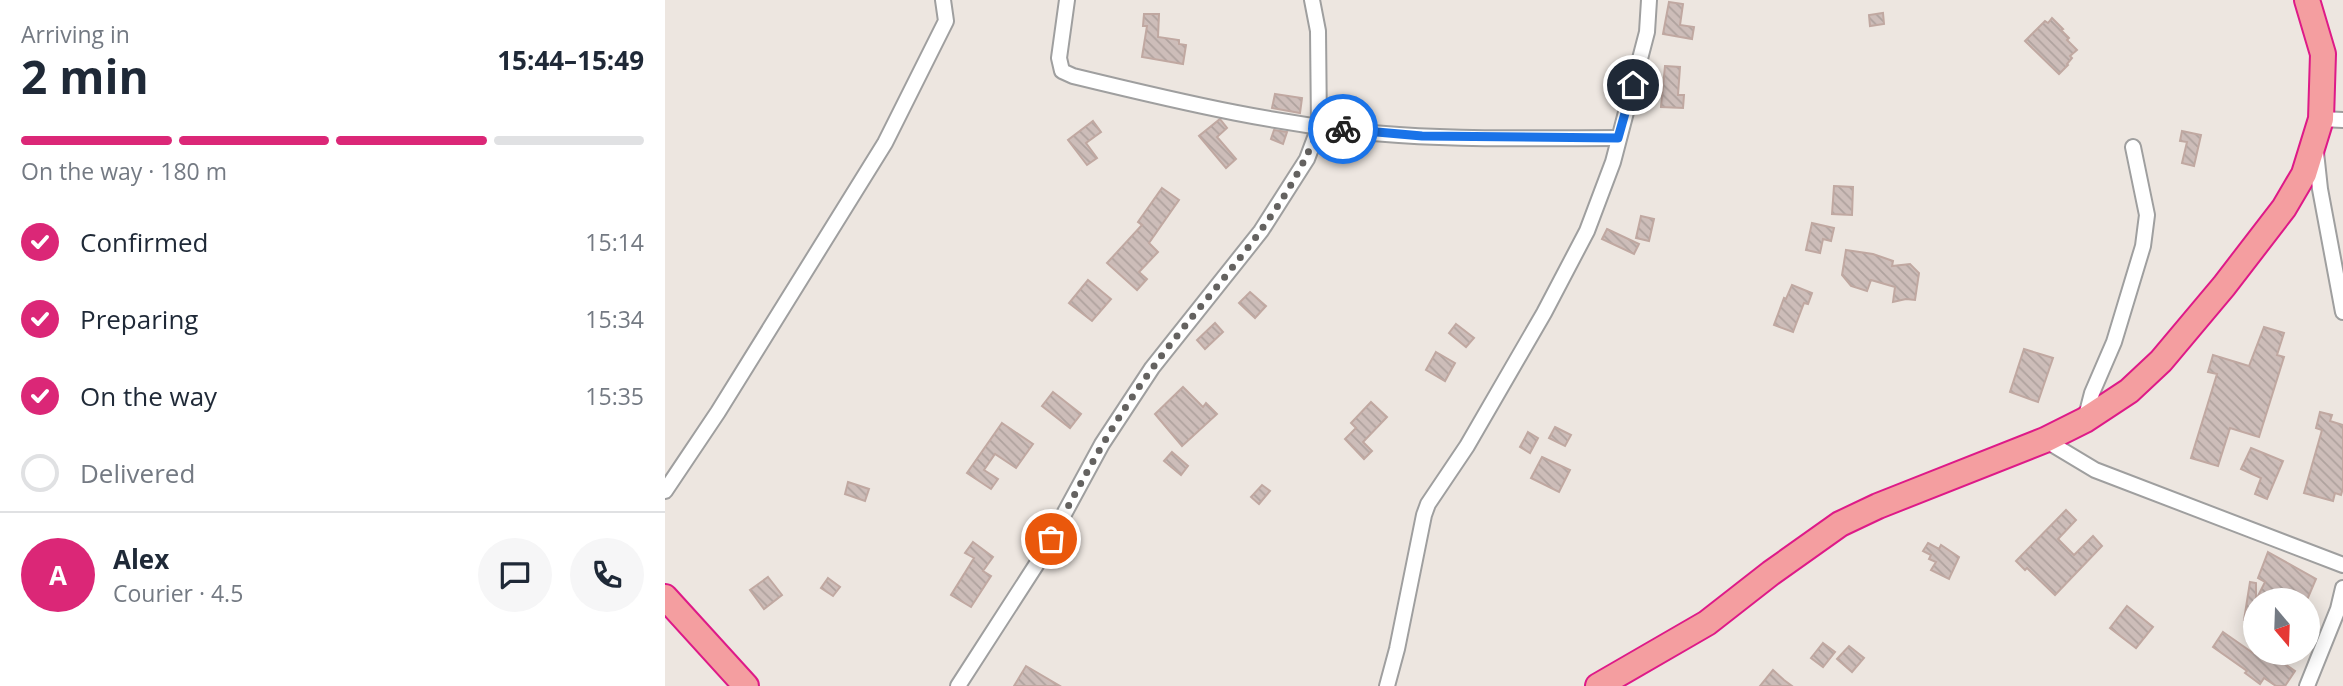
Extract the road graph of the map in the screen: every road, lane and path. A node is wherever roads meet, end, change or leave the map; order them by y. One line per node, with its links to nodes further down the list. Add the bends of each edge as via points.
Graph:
1 (943, 0): 14 (street, via 946,21 885,143)
2 (1067, 0): 7 (street, via 1059,58 1062,71 1157,97)
3 (1312, 0): 7 (street, via 1318,31)
4 (1649, 0): 8 (street, via 1647,32)
5 (2307, 0): 6 (highway, via 2323,54)
6 (2332, 120): 9 (highway)
7 (1319, 127): 8 (street, via 1399,135); 19 (street, via 1307,159 1261,231 1152,368 1102,444 1038,562)
8 (1618, 138): 20 (street, via 1587,231 1538,324 1424,514)
9 (2315, 144): 11 (street); 12 (highway, via 2284,208 2224,286 2161,361 2129,391)
10 (2133, 147): 12 (street, via 2147,215 2143,246)
11 (2343, 312)
12 (2085, 420): 13 (highway)
13 (2045, 440): 15 (street, via 2095,470); 21 (highway, via 1840,524 1707,622)
14 (665, 491)
15 (2343, 565)
16 (2343, 588): 22 (street)
17 (665, 597): 18 (highway)
18 (745, 686)
19 (958, 686)
20 (1387, 686)
21 (1598, 686)
22 (2307, 686)

